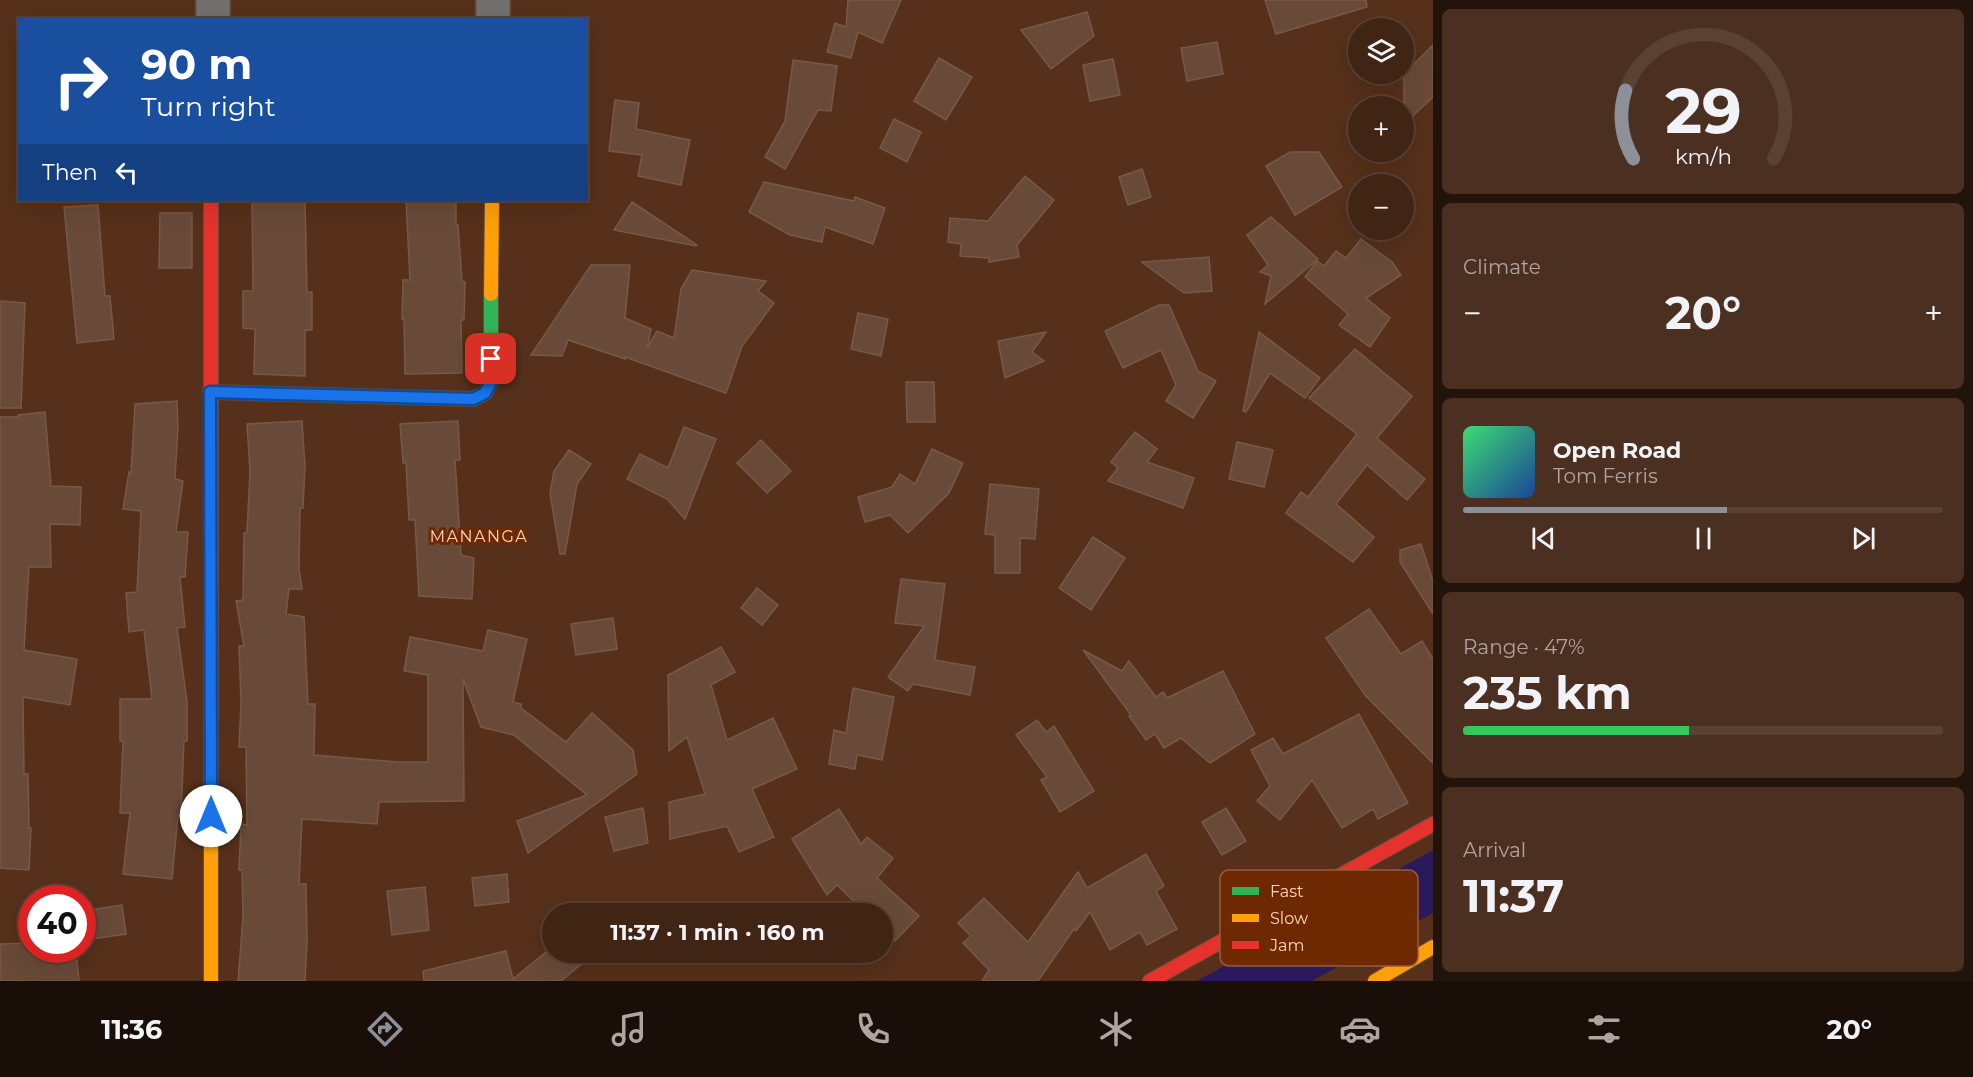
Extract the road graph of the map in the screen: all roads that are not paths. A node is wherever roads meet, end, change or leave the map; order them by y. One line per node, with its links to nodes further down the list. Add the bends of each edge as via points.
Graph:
1 (213, 0): 3 (street)
2 (493, 0): 4 (street)
3 (213, 18)
4 (493, 18)
5 (211, 201): 7 (street)
6 (492, 201): 7 (street, via 491,382 485,393 473,399)
7 (210, 392): 14 (street)
8 (1433, 824): 9 (street)
9 (1350, 870)
10 (1220, 942): 15 (street)
11 (1433, 947): 12 (street)
12 (1418, 956)
13 (1401, 966): 16 (street)
14 (211, 981)
15 (1150, 981)
16 (1375, 981)

